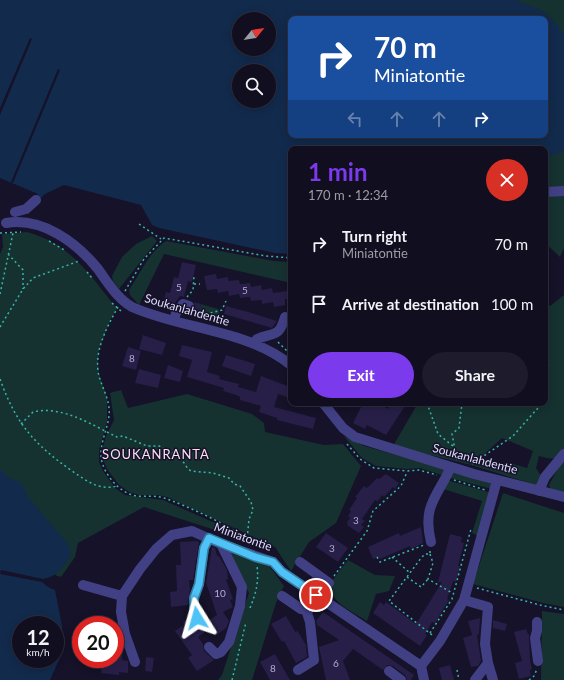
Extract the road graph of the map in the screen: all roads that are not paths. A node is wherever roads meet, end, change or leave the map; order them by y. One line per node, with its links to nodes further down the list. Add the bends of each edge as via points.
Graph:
1 (564, 191): 2 (street)
2 (548, 192)
3 (36, 200): 4 (street, via 26,209)
4 (15, 212)
5 (6, 223): 8 (street, Soukanlahdentie, via 31,223 61,236 88,258 127,304 142,312)
6 (186, 305): 8 (street, via 176,313)
7 (284, 317): 9 (street, via 282,328 274,335 257,339)
8 (174, 321): 9 (street, Soukanlahdentie)
9 (254, 344): 10 (street, Soukanlahdentie)
10 (288, 364)
11 (325, 406): 13 (street, Soukanlahdentie, via 342,428 355,437)
12 (564, 454): 15 (street, via 545,477)
13 (457, 468): 14 (street, Soukanlahdentie); 18 (street, via 435,494 427,526)
14 (497, 480): 15 (street, Soukanlahdentie); 25 (street, Miniatontie)
15 (539, 490): 16 (street, Soukanlahdentie)
16 (564, 498)
17 (209, 538): 19 (street, Miniatontie); 22 (street, Miniatontie, via 192,531 172,535 156,549); 27 (street, via 204,548 199,584 194,598)
18 (431, 542)
19 (221, 544): 24 (street, Miniatontie, via 273,562 282,572); 29 (street, via 242,587 240,606 229,642 222,652 216,654)
20 (300, 562): 24 (street, via 329,582)
21 (83, 585): 22 (street)
22 (122, 596): 31 (street, via 121,612 125,634)
23 (282, 596): 26 (street, via 301,609)
24 (317, 596): 26 (street); 35 (street, Miniatontie)
25 (465, 598): 32 (street, via 488,607 485,644); 35 (street, Miniatontie)
26 (308, 610): 33 (street, via 306,613 310,622 314,660)
27 (197, 618)
28 (536, 622): 30 (street, via 537,631 534,638)
29 (209, 647)
30 (538, 661)
31 (135, 662)
32 (488, 664): 37 (street); 38 (street)
33 (298, 670)
34 (389, 671): 36 (street)
35 (422, 673)
36 (401, 680)
37 (475, 680)
38 (493, 680)

